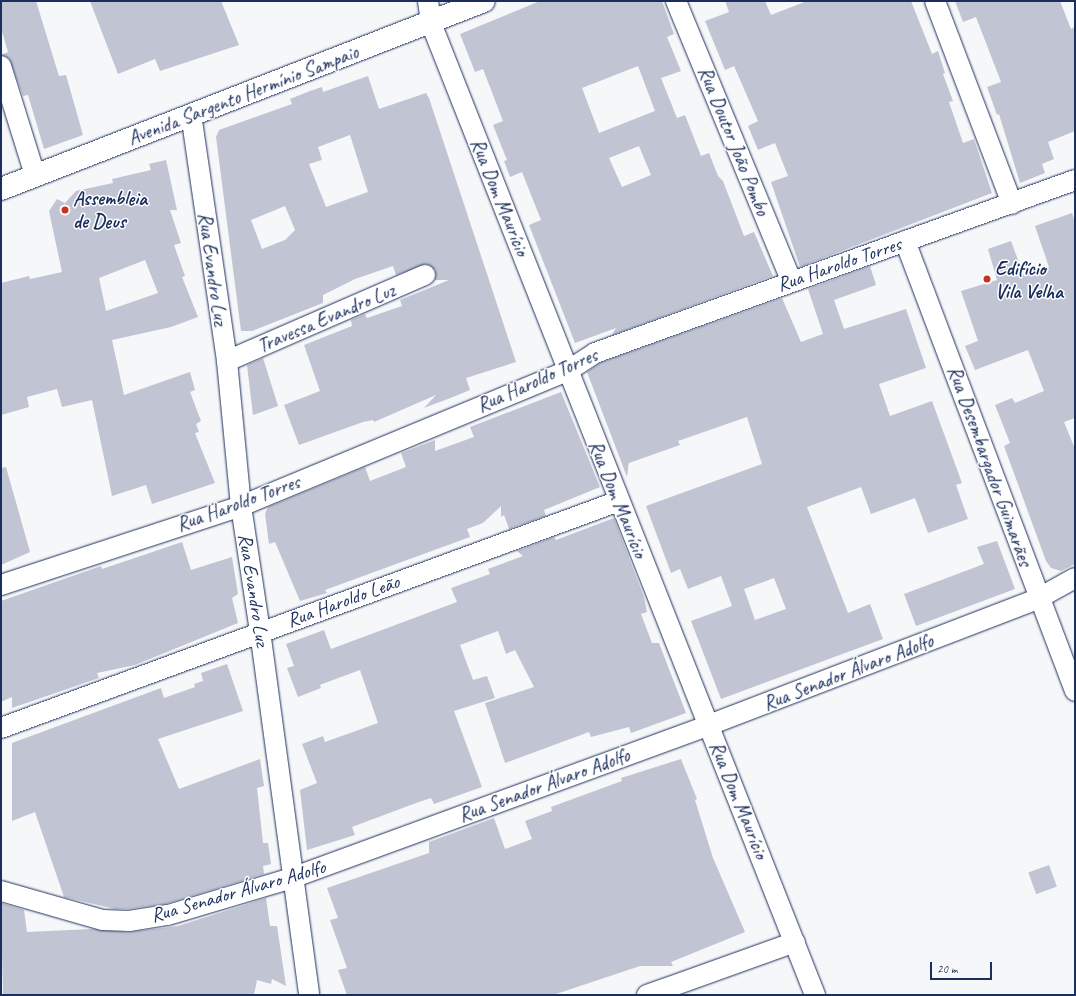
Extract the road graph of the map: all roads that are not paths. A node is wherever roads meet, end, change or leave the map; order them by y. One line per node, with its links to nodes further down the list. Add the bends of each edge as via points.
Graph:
1 (428, 1): 5 (street, Rua Dom Maurício)
2 (484, 1): 5 (main road, Avenida Sargento Hermínio Sampaio)
3 (676, 1): 14 (street, Rua Doutor João Pombo)
4 (935, 1): 11 (street)
5 (431, 23): 7 (main road, Avenida Sargento Hermínio Sampaio); 16 (street, Rua Dom Maurício)
6 (1, 66): 8 (street)
7 (191, 114): 8 (main road, Avenida Sargento Hermínio Sampaio); 15 (street, Rua Evandro Luz)
8 (35, 175): 10 (main road, Avenida Sargento Hermínio Sampaio)
9 (1075, 180): 11 (street, Rua Haroldo Torres)
10 (1, 189)
11 (1012, 204): 12 (street, Rua Haroldo Torres)
12 (905, 241): 14 (street, Rua Haroldo Torres); 21 (street, Rua Desembargador Guimarães)
13 (425, 275): 15 (street, Travessa Evandro Luz)
14 (791, 280): 16 (street, Rua Haroldo Torres, via 595,353)
15 (227, 360): 18 (street, Rua Evandro Luz)
16 (569, 370): 17 (street, Rua Dom Maurício); 18 (street, Rua Haroldo Torres)
17 (619, 501): 22 (street, Rua Haroldo Leão); 24 (street, Rua Dom Maurício)
18 (241, 506): 20 (street, Rua Haroldo Torres); 22 (street, Rua Evandro Luz)
19 (1075, 578): 21 (street, Rua Senador Álvaro Adolfo)
20 (1, 585)
21 (1039, 598): 23 (street, Rua Desembargador Guimarães); 24 (street, Rua Senador Álvaro Adolfo)
22 (260, 631): 25 (street, Rua Haroldo Leão); 26 (street, Rua Evandro Luz)
23 (1075, 691)
24 (709, 725): 26 (street, Rua Senador Álvaro Adolfo); 28 (street, Rua Dom Maurício)
25 (1, 728)
26 (292, 878): 27 (street, Rua Senador Álvaro Adolfo, via 168,915 129,921 103,920); 29 (street, Rua Evandro Luz)
27 (1, 891)
28 (795, 942): 30 (street); 31 (street, Rua Dom Maurício)
29 (309, 995)
30 (647, 995)
31 (815, 995)

